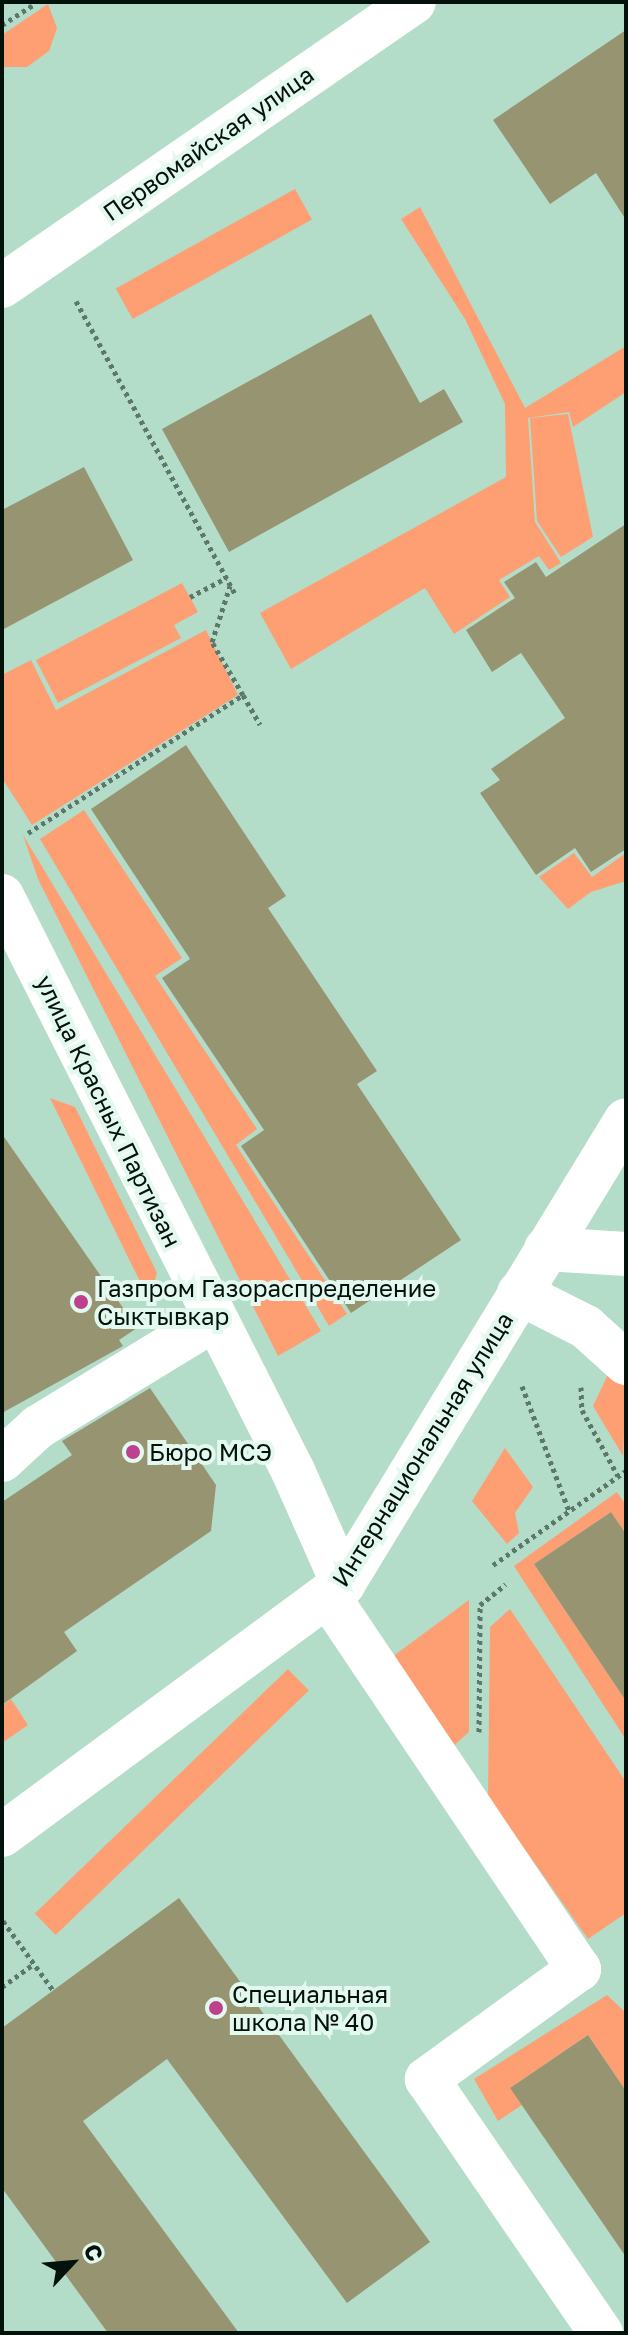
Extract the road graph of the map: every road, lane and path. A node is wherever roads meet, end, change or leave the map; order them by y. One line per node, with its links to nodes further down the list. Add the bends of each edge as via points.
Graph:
1 (414, 2): 4 (street, Первомайская улица)
2 (34, 4): 3 (path)
3 (2, 25)
4 (2, 286)
5 (76, 301): 6 (path)
6 (226, 578): 7 (path); 9 (path)
7 (230, 586): 8 (path); 10 (path, via 212,642)
8 (235, 594)
9 (190, 597)
10 (243, 695): 11 (path); 12 (path)
11 (260, 724)
12 (28, 833)
13 (2, 896): 18 (street, улица Красных Партизан)
14 (626, 1120): 15 (street, Интернациональная улица)
15 (546, 1249): 16 (street); 17 (street, Интернациональная улица)
16 (626, 1254)
17 (519, 1293): 19 (street, via 586,1327); 28 (street, Интернациональная улица)
18 (213, 1320): 22 (street, via 38,1427); 28 (street, улица Красных Партизан)
19 (626, 1363)
20 (579, 1373): 24 (path, via 582,1410)
21 (522, 1386): 25 (path)
22 (2, 1460)
23 (626, 1471): 24 (path)
24 (618, 1476): 25 (path)
25 (569, 1511): 26 (path)
26 (493, 1565)
27 (506, 1584): 29 (path, via 480,1605)
28 (335, 1590): 30 (street, Интернациональная улица); 35 (street, улица Красных Партизан, via 579,1969 427,2079)
29 (478, 1748)
30 (2, 1835)
31 (3, 1921): 32 (path)
32 (34, 1964): 33 (path); 34 (path)
33 (2, 1987)
34 (53, 1990)
35 (601, 2333)

